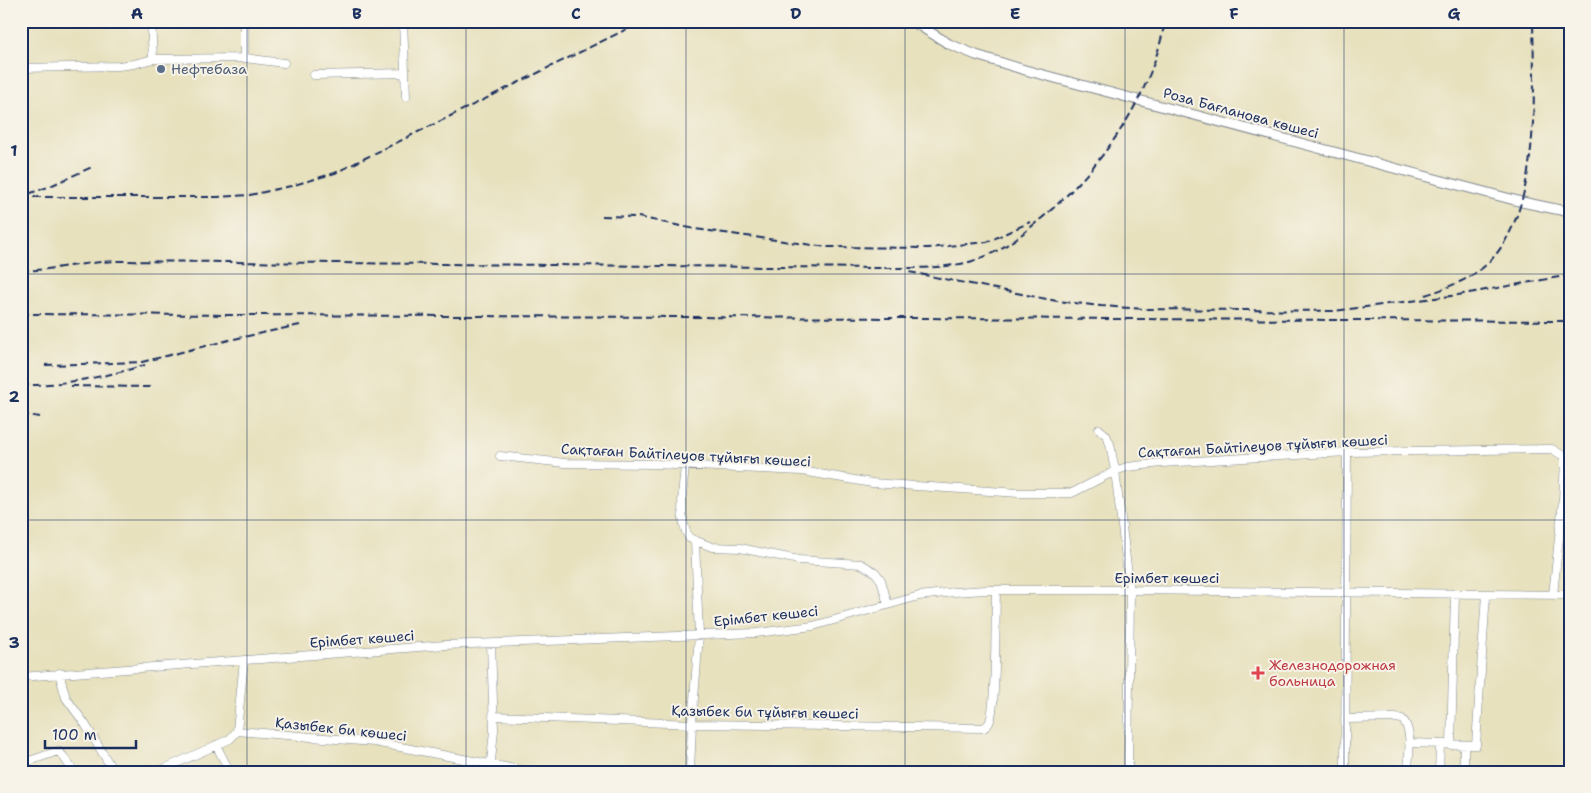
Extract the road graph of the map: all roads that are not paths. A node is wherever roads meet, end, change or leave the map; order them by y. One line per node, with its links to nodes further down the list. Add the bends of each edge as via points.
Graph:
1 (151, 21): 6 (street)
2 (244, 21): 5 (street)
3 (402, 21): 9 (street)
4 (912, 21): 12 (street, Роза Бағланова көшесі, via 949,44 1017,67 1522,202)
5 (244, 58): 6 (street); 7 (street)
6 (153, 59): 8 (street, via 118,66)
7 (284, 63)
8 (21, 68)
9 (405, 73): 10 (street); 11 (street)
10 (314, 75)
11 (406, 97)
12 (1570, 212)
13 (1099, 429): 18 (street, via 1110,444)
14 (1347, 452): 16 (street, Сақтаған Байтілеуов тұйығы көшесі, via 1552,449); 18 (street, Сақтаған Байтілеуов тұйығы көшесі, via 1162,463); 22 (street)
15 (500, 456): 17 (street, Сақтаған Байтілеуов тұйығы көшесі, via 565,463)
16 (1567, 459): 25 (street, Сақтаған Байтілеуов тұйығы көшесі)
17 (685, 466): 18 (street, Сақтаған Байтілеуов тұйығы көшесі, via 802,471 872,483 1019,493 1072,493); 19 (street, via 684,530)
18 (1115, 471): 20 (street)
19 (695, 542): 27 (street, via 799,560 861,564 881,580); 28 (street)
20 (1130, 590): 21 (street, Ерімбет көшесі); 22 (street, Ерімбет көшесі); 50 (street)
21 (996, 591): 27 (street, Ерімбет көшесі, via 928,595); 35 (street, Қазыбек би тұйығы көшесі, via 991,717 984,728)
22 (1346, 592): 23 (street, Ерімбет көшесі); 34 (street)
23 (1455, 594): 24 (street, Ерімбет көшесі); 40 (street)
24 (1486, 594): 25 (street, Ерімбет көшесі); 41 (street, via 1476,745)
25 (1553, 595): 26 (street, Ерімбет көшесі)
26 (1570, 595)
27 (888, 605): 28 (street, Ерімбет көшесі, via 813,626)
28 (699, 635): 29 (street, Ерімбет көшесі); 35 (street)
29 (492, 644): 30 (street, Ерімбет көшесі); 33 (street)
30 (244, 660): 31 (street, Ерімбет көшесі); 36 (street)
31 (59, 673): 32 (street, Ерімбет көшесі); 45 (street, via 66,698)
32 (21, 677)
33 (493, 716): 35 (street, Қазыбек би тұйығы көшесі); 43 (street)
34 (1345, 720): 37 (street, via 1402,720 1407,726); 51 (street)
35 (692, 724): 49 (street)
36 (237, 731): 39 (street, via 230,739); 43 (street, Қазыбек би көшесі, via 374,742)
37 (1409, 743): 38 (street); 52 (street)
38 (1440, 744): 40 (street); 53 (street)
39 (216, 745): 46 (street); 47 (street)
40 (1451, 745): 41 (street)
41 (1464, 745): 54 (street)
42 (21, 764): 44 (street, via 58,752)
43 (491, 768): 48 (street, Қазыбек би көшесі)
44 (74, 772)
45 (114, 772)
46 (157, 772)
47 (230, 772)
48 (531, 772)
49 (690, 772)
50 (1128, 772)
51 (1345, 772)
52 (1408, 772)
53 (1439, 772)
54 (1464, 772)

